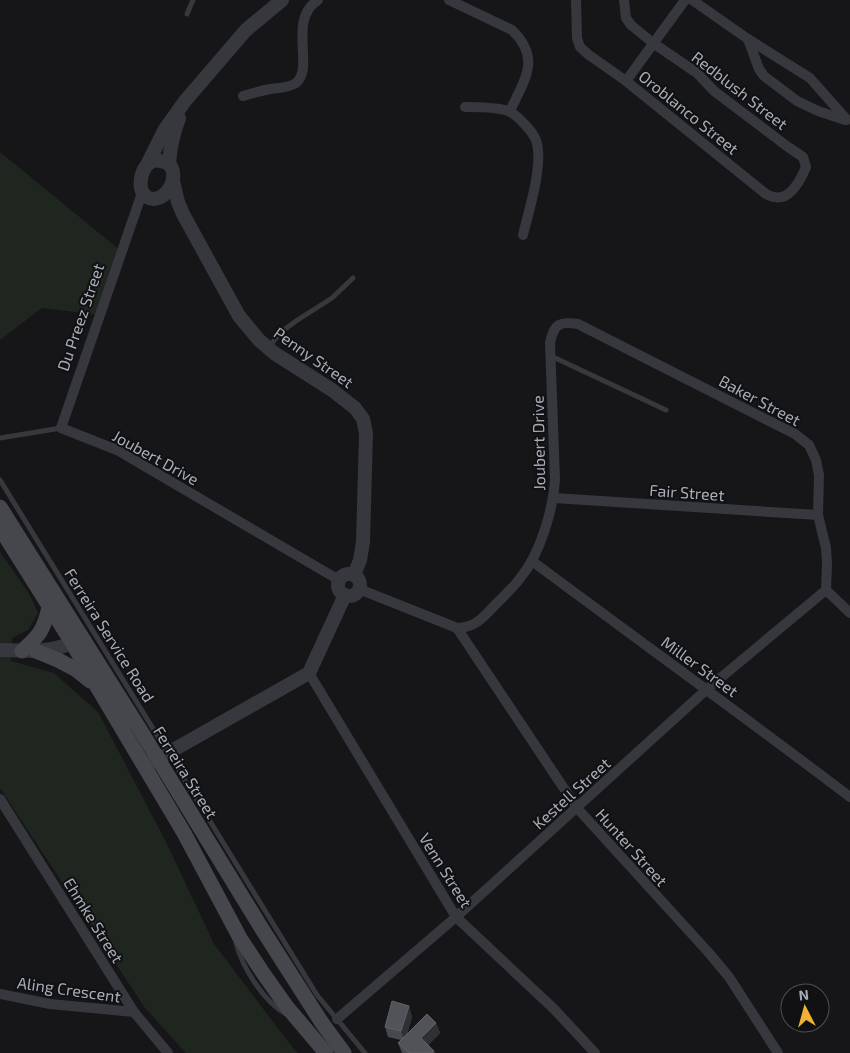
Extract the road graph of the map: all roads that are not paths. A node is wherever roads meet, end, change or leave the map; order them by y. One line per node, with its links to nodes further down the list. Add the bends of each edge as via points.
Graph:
1 (194, 0): 9 (lane)
2 (282, 0): 14 (street, via 246,30)
3 (318, 0): 13 (street, via 306,11 302,31 302,71 296,82)
4 (449, 0): 16 (street, via 512,30 526,47 528,73)
5 (576, 0): 12 (street, Oroblanco Street, via 580,46)
6 (624, 0): 11 (street, Oroblanco Street, via 626,18)
7 (685, 0): 11 (street)
8 (692, 0): 10 (street)
9 (187, 14)
10 (748, 39): 17 (street, via 810,78); 17 (street, via 764,76 797,101)
11 (654, 43): 12 (street); 18 (street, Redblush Street, via 697,73 714,91)
12 (626, 81): 18 (street, Oroblanco Street, via 766,194 775,198 790,193 802,176)
13 (243, 96)
14 (185, 101): 19 (street, via 165,129); 20 (street, via 173,132)
15 (464, 107): 16 (street)
16 (510, 111): 24 (street, via 536,139 538,153 537,176)
17 (848, 122)
18 (806, 162)
19 (148, 163): 20 (street, via 154,160); 22 (street, via 140,187)
20 (169, 164): 21 (street)
21 (173, 180): 22 (street, via 165,194); 23 (street, Penny Street)
22 (152, 196): 23 (street, Penny Street, via 172,204); 30 (street, Du Preez Street, via 133,217)
23 (183, 214): 27 (street, Penny Street, via 238,316)
24 (523, 235)
25 (353, 278): 27 (lane, via 332,298 282,332)
26 (559, 324): 28 (street, Joubert Drive, via 550,343); 35 (street, Baker Street, via 578,324 795,434 809,445 816,460)
27 (268, 348): 38 (street, Penny Street, via 332,390 355,408 363,419 366,433 363,542)
28 (551, 356): 29 (lane); 33 (street, Joubert Drive)
29 (666, 410)
30 (61, 428): 31 (lane); 39 (street, Joubert Drive, via 117,450)
31 (0, 438)
32 (0, 480): 52 (lane, Ferreira Service Road)
33 (554, 498): 35 (street, Fair Street); 37 (street, Joubert Drive)
34 (0, 507): 46 (main road, Ferreira Street)
35 (818, 515): 41 (street, Baker Street, via 826,548)
36 (0, 528): 43 (main road, Ferreira Street)
37 (532, 561): 45 (street, Joubert Drive, via 522,577 481,620 466,628); 51 (street, Miller Street)
38 (354, 575): 39 (street, via 344,575); 40 (street, via 359,580)
39 (339, 580): 42 (street, via 339,590)
40 (359, 589): 42 (street, via 354,594); 45 (street)
41 (826, 590): 44 (street); 51 (street, Kestell Street)
42 (344, 595): 49 (street)
43 (49, 607): 46 (main road, Ferreira Street); 48 (main road, via 42,630)
44 (850, 613)
45 (457, 628): 55 (street, Hunter Street)
46 (78, 642): 48 (street); 50 (main road, Ferreira Street); 52 (main road, Ferreira Street)
47 (0, 650): 48 (street)
48 (29, 651): 50 (main road, via 58,660)
49 (309, 673): 52 (street); 56 (street, Venn Street)
50 (96, 685): 52 (main road, Ferreira Street)
51 (706, 690): 53 (street, Miller Street); 55 (street, Kestell Street)
52 (156, 759): 59 (lane, Ferreira Service Road, via 225,844 317,995); 61 (main road, Ferreira Street, via 184,833 233,923 262,973); 62 (main road, Ferreira Street, via 312,1008)
53 (850, 797)
54 (0, 798): 58 (street, Ehmke Street)
55 (577, 808): 56 (street, Kestell Street); 65 (street, Hunter Street, via 709,953)
56 (456, 917): 59 (street, Kestell Street); 64 (street, Venn Street, via 554,1009)
57 (0, 994): 58 (street, Aling Crescent, via 50,1004)
58 (134, 1012): 60 (street, Ehmke Street)
59 (337, 1019): 63 (lane, Ferreira Service Road)
60 (168, 1053)
61 (326, 1053)
62 (344, 1053)
63 (365, 1053)
64 (595, 1053)
65 (778, 1053)

